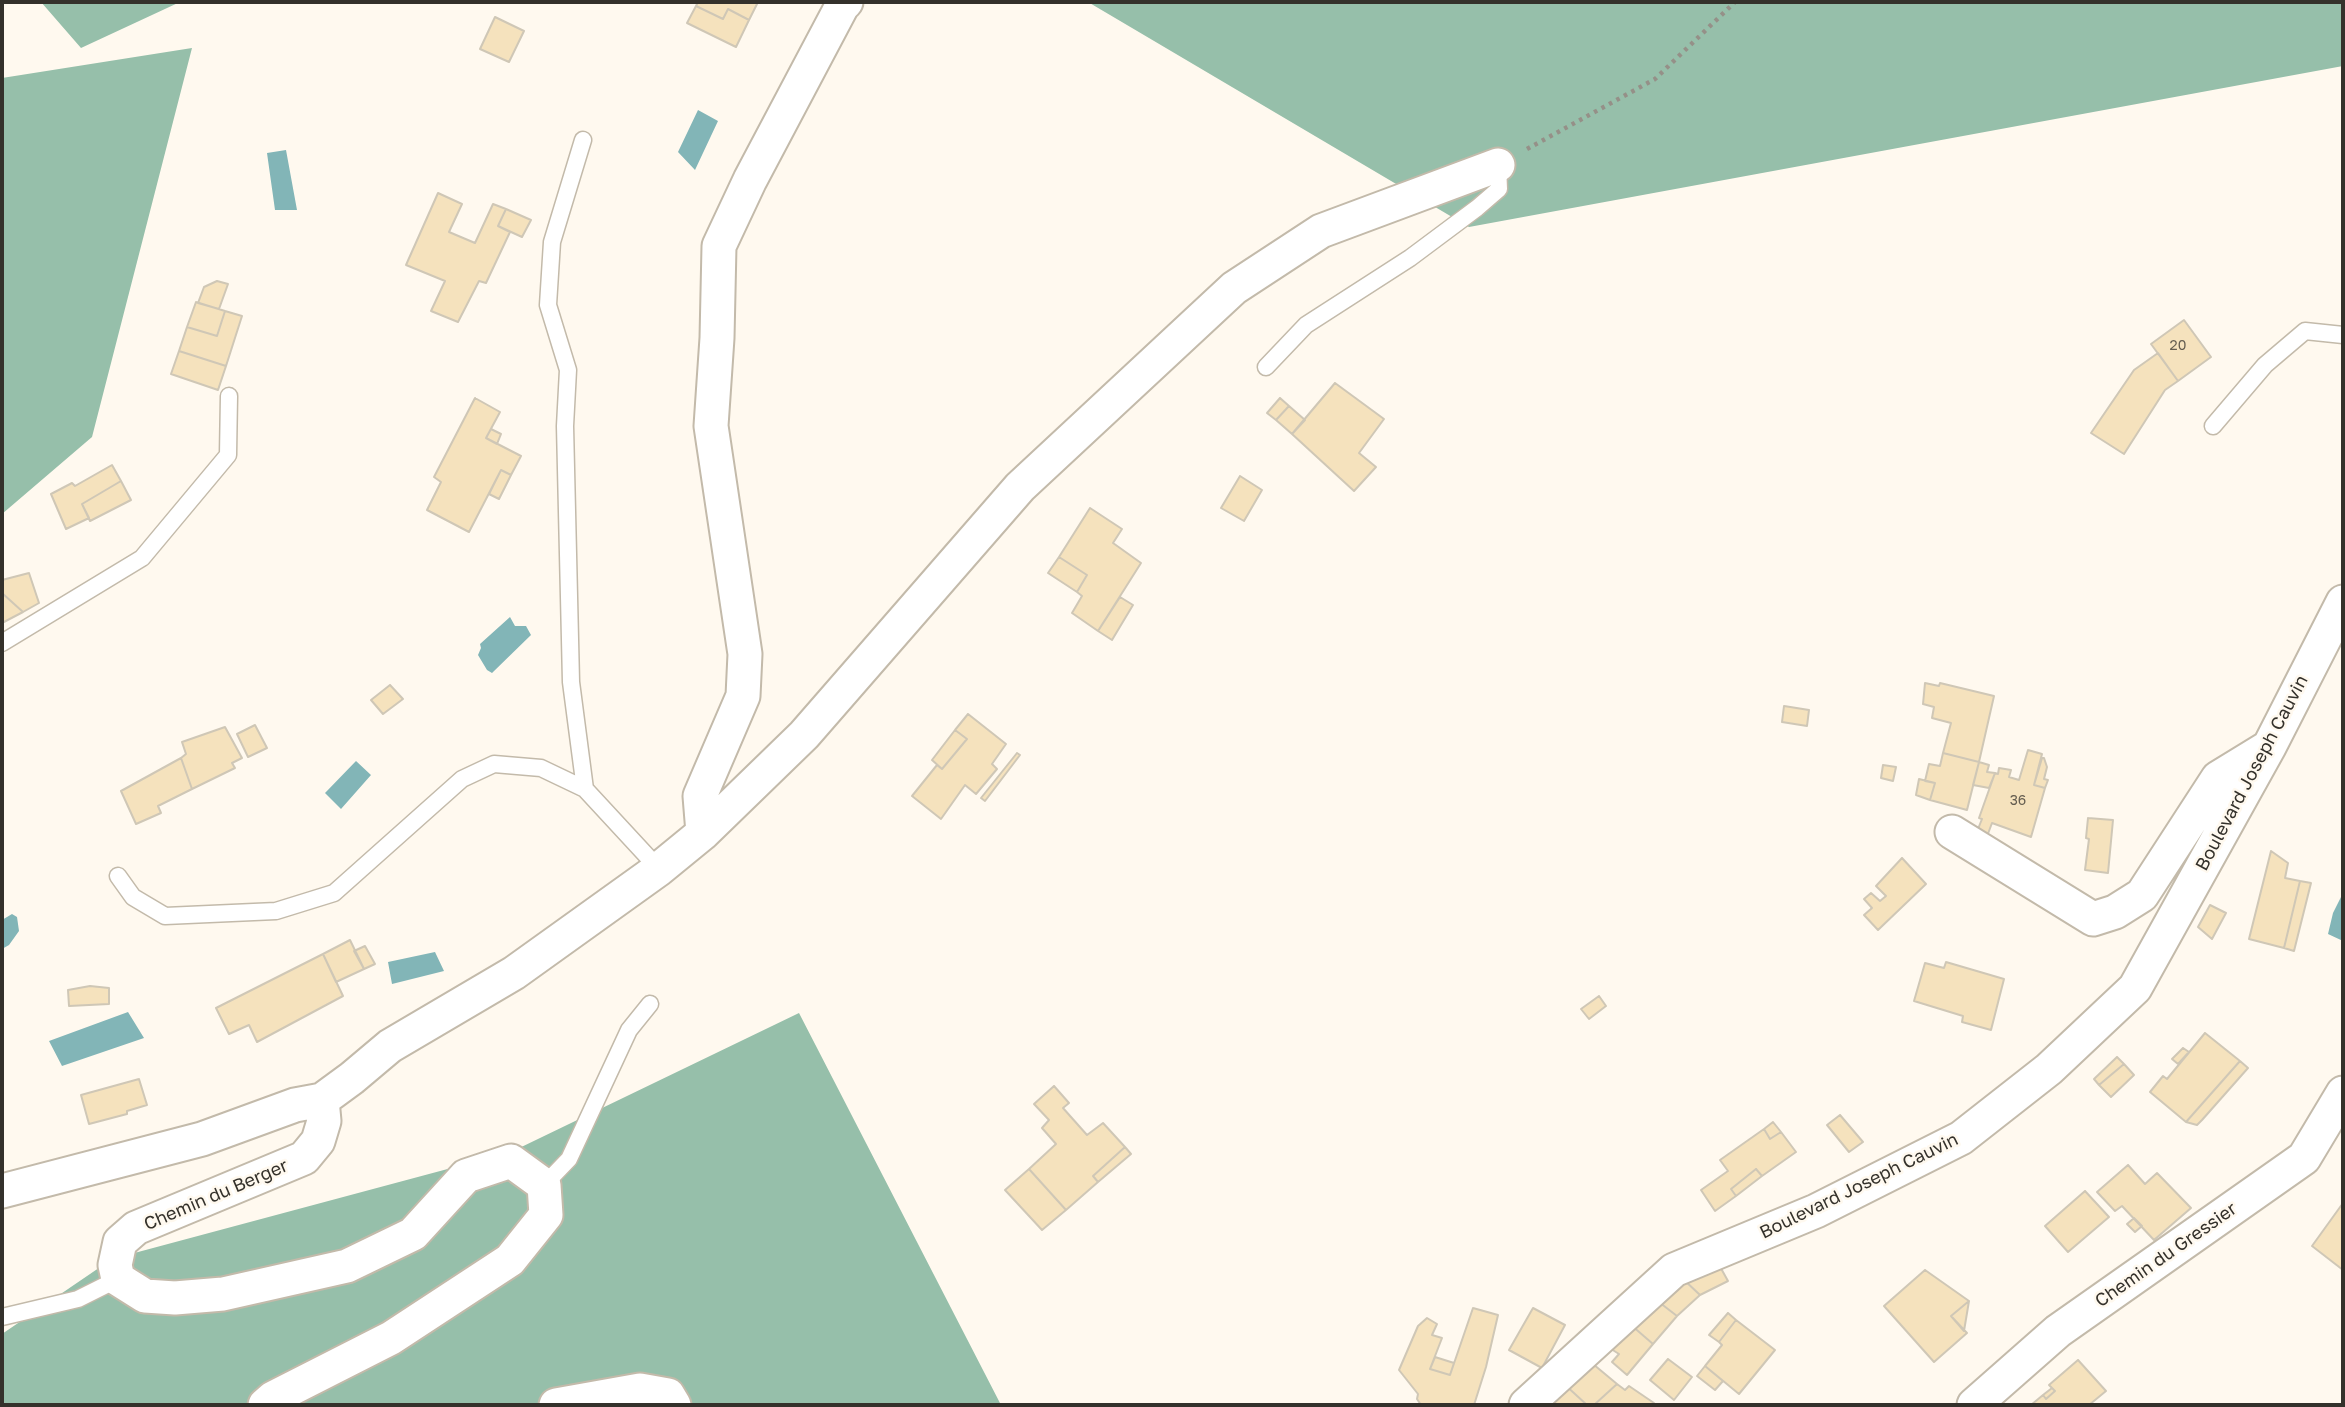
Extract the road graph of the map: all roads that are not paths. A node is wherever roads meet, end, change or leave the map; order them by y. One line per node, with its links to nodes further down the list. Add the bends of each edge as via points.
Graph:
1 (846, 2): 13 (street, via 719,246 711,426 745,654 743,696 700,796)
2 (583, 140): 11 (lane, via 552,242 548,305 569,370 565,426 571,682)
3 (1499, 165): 5 (lane, via 1499,189 1410,258 1306,325); 13 (street, via 1321,231 1234,288 1020,487 804,735)
4 (2343, 335): 7 (lane, via 2305,331 2265,365)
5 (1266, 367)
6 (229, 396): 9 (lane, via 228,455 142,558)
7 (2213, 426)
8 (2343, 602): 10 (street, Boulevard Joseph Cauvin)
9 (2, 643)
10 (2269, 747): 12 (street, via 2218,778 2142,895 2093,919); 26 (street, Boulevard Joseph Cauvin, via 2135,988 2049,1069 1961,1139 1816,1211 1674,1270)
11 (585, 789): 14 (lane); 15 (lane, via 541,768 494,764 462,779 334,893 276,911 165,916 133,897)
12 (1952, 832)
13 (703, 833): 14 (street)
14 (659, 869): 18 (street, via 514,973 390,1046)
15 (118, 876)
16 (650, 1004): 19 (lane, via 629,1030 569,1159)
17 (2343, 1093): 27 (street, Chemin du Gressier, via 2304,1158 2058,1331)
18 (322, 1100): 20 (street, via 295,1105 202,1139); 21 (street, Chemin du Berger, via 324,1121 318,1141 304,1158 136,1228 120,1242 115,1265)
19 (544, 1185): 21 (street, via 511,1161 466,1176 413,1234 347,1266 223,1294 145,1296); 23 (street, via 546,1215 510,1260 391,1338)
20 (2, 1191)
21 (118, 1279): 22 (lane, via 78,1299)
22 (2, 1317)
23 (265, 1405)
24 (556, 1405): 25 (street, via 639,1390 668,1395)
25 (674, 1405)
26 (1526, 1405)
27 (1974, 1405)

